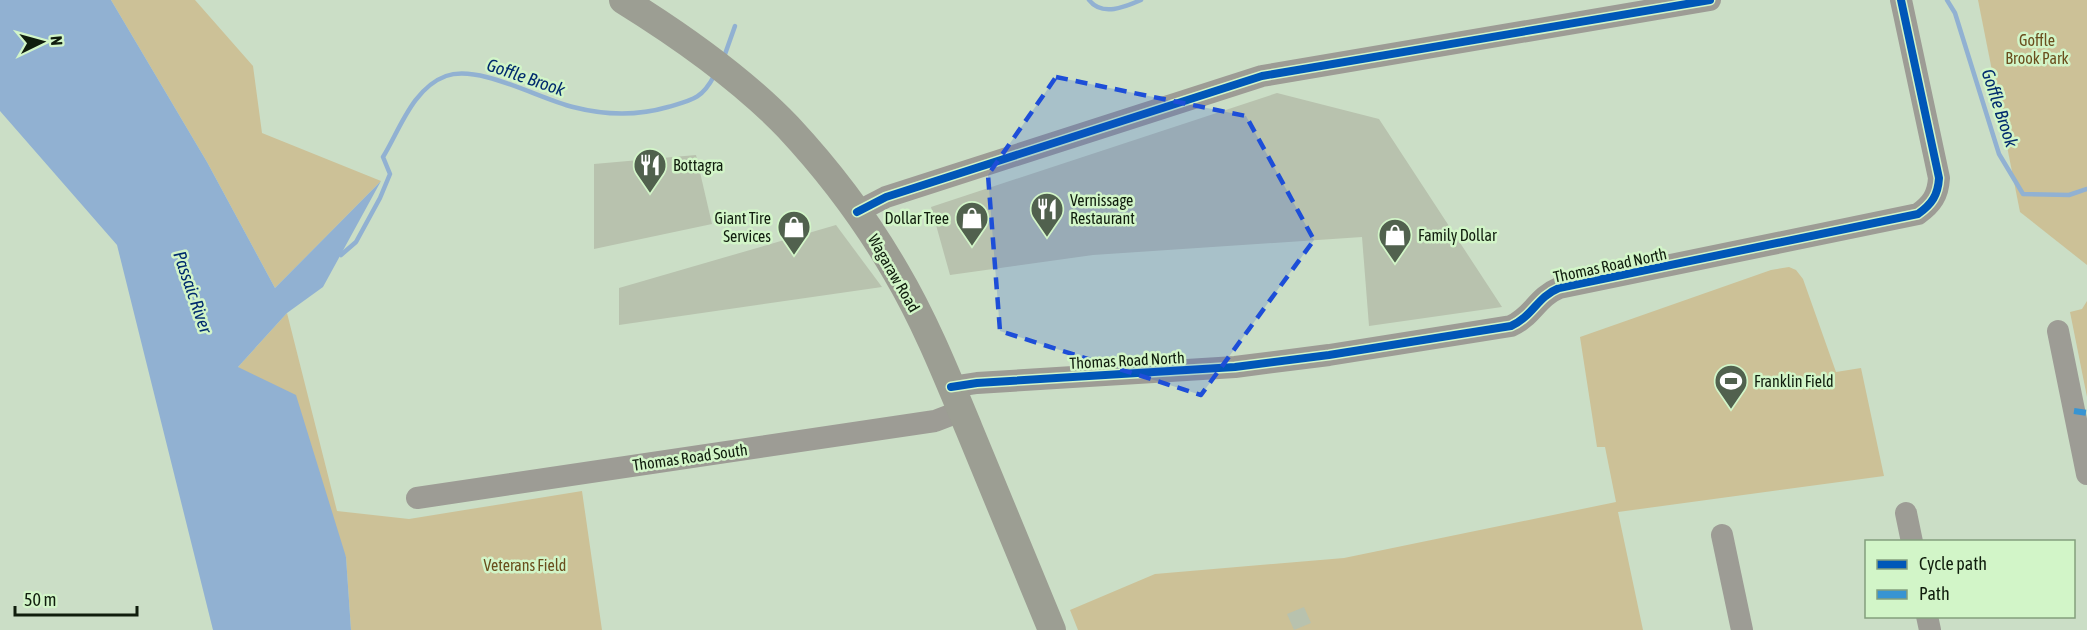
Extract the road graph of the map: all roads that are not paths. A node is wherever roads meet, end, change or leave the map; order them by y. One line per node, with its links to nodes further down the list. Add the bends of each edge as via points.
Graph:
1 (623, 0): 4 (main road, Wagaraw Road, via 732,77 786,126)
2 (1710, 0): 4 (street, via 1262,76 886,197)
3 (1901, 0): 6 (street, Thomas Road North, via 1939,178 1934,198 1918,214 1559,288 1548,292 1522,321 1511,326 1282,362 977,383)
4 (857, 212): 6 (main road, Wagaraw Road, via 906,290)
5 (2058, 331): 7 (street)
6 (956, 399): 8 (street, Thomas Road South, via 935,420); 12 (main road, Wagaraw Road)
7 (2087, 474)
8 (417, 498)
9 (1906, 513): 11 (street)
10 (1722, 535): 13 (street)
11 (1912, 540)
12 (1052, 630)
13 (1742, 630)

